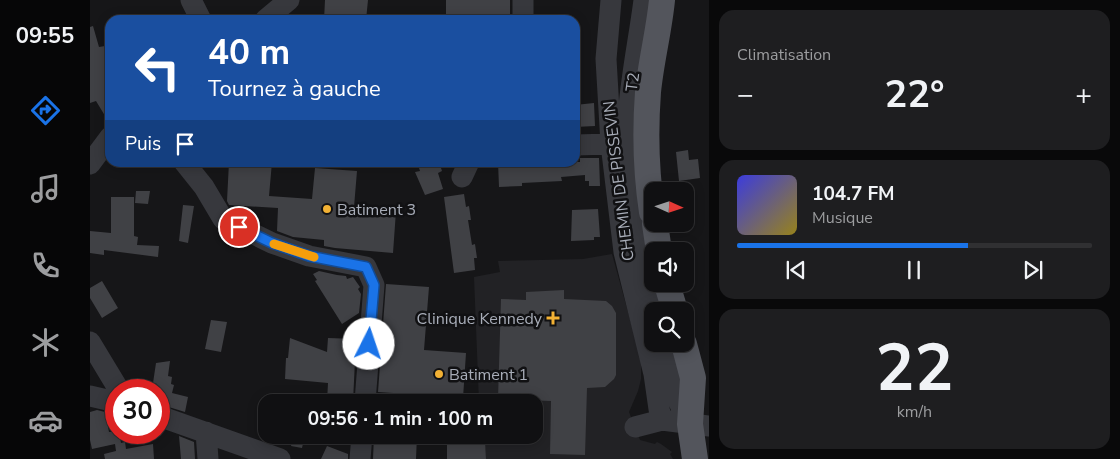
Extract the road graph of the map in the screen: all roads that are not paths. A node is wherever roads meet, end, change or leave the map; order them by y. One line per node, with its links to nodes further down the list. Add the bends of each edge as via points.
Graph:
1 (191, 0): 7 (street)
2 (290, 0): 8 (street)
3 (523, 0): 9 (street)
4 (611, 0): 11 (street, CHEMIN DE PISSEVIN, via 606,59)
5 (644, 0): 16 (street, T2, via 629,97 628,159 631,198)
6 (662, 0): 15 (main road, via 646,130)
7 (198, 15)
8 (271, 15)
9 (522, 15)
10 (105, 144): 13 (street)
11 (611, 144): 12 (street); 25 (street, CHEMIN DE PISSEVIN, via 624,252)
12 (580, 145)
13 (90, 164)
14 (188, 167): 21 (street, via 223,219 272,243 309,256 366,267 374,285)
15 (649, 182)
16 (653, 302)
17 (90, 342): 20 (street)
18 (665, 352): 26 (street, via 676,396)
19 (686, 352): 26 (main road)
20 (112, 379)
21 (366, 394)
22 (90, 396): 23 (street)
23 (105, 399)
24 (170, 420): 28 (street)
25 (662, 420): 26 (street); 27 (street)
26 (699, 425): 33 (street); 34 (main road); 35 (main road)
27 (635, 427)
28 (206, 432): 30 (street); 31 (street)
29 (361, 444): 32 (street)
30 (208, 459)
31 (280, 459)
32 (360, 459)
33 (687, 459)
34 (695, 459)
35 (705, 459)

